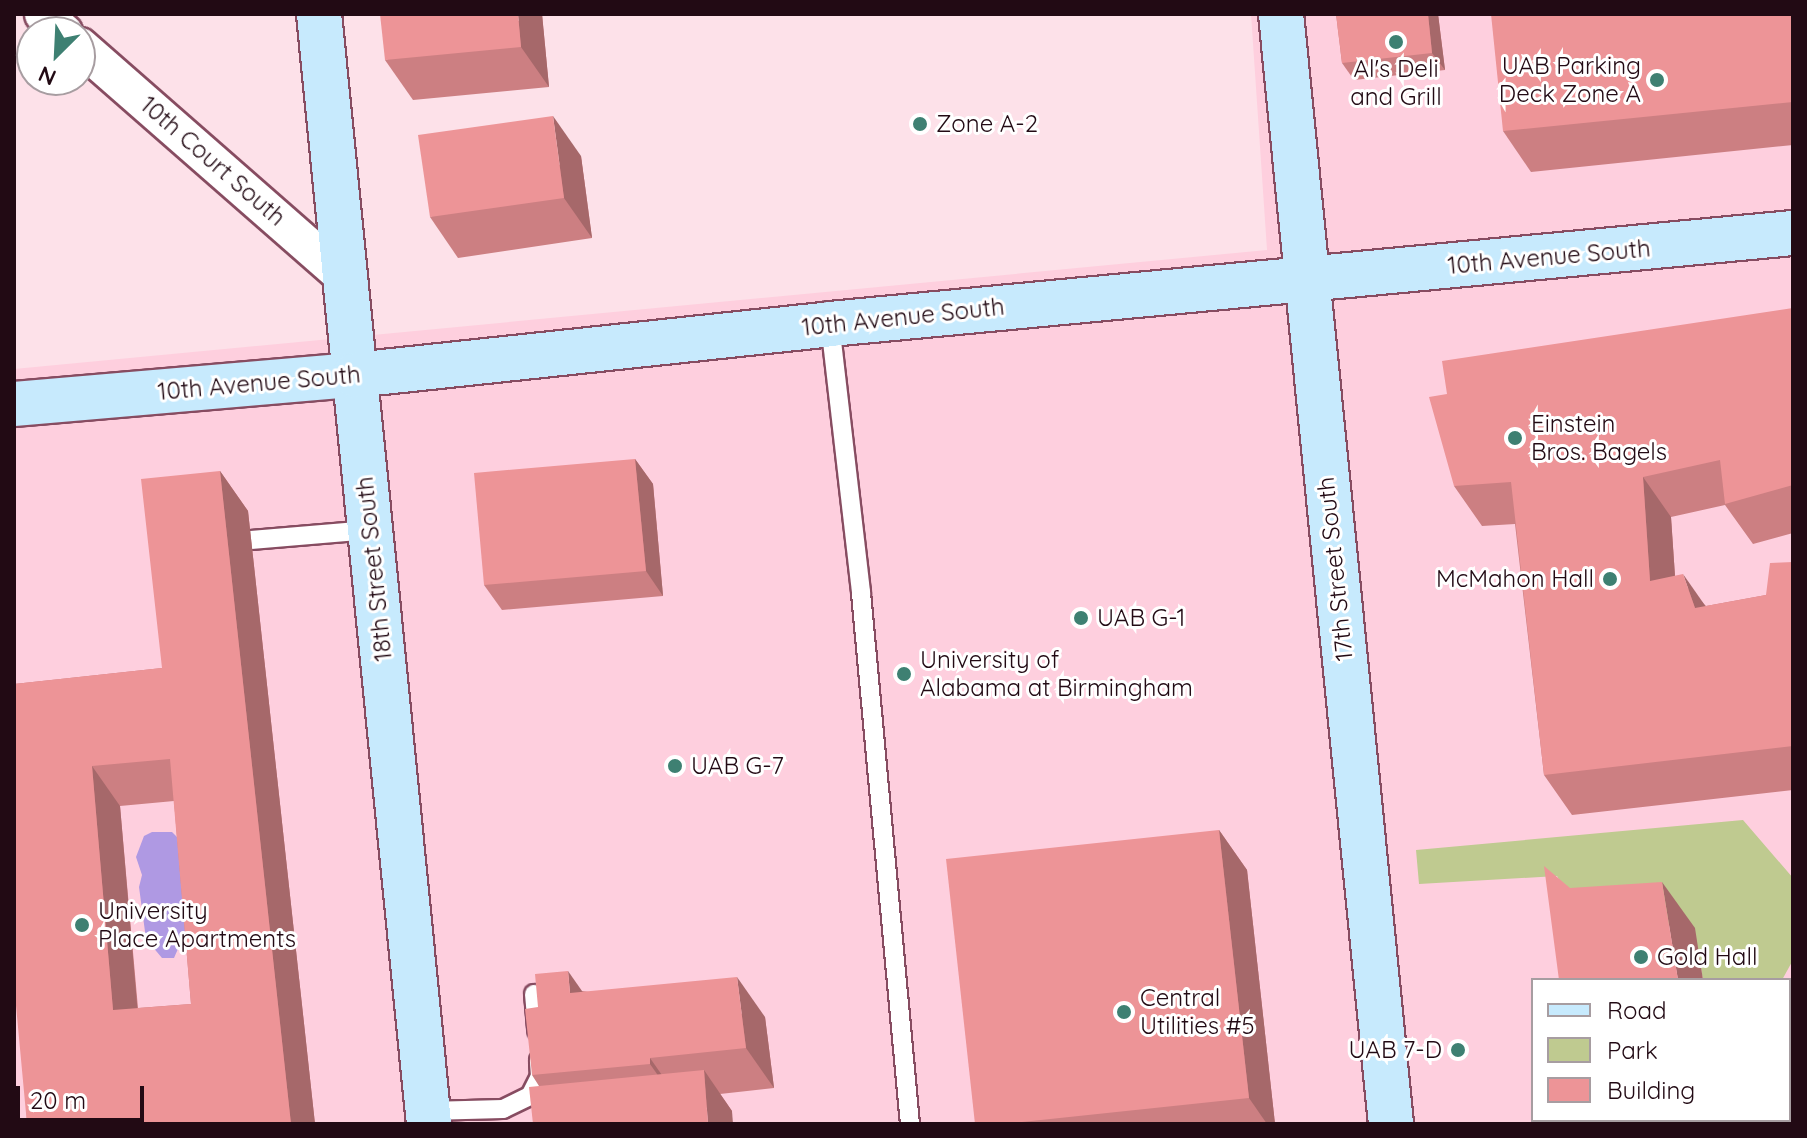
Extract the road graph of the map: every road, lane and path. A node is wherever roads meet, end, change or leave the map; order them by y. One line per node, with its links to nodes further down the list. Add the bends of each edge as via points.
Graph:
1 (319, 14): 5 (street, 18th Street South)
2 (1281, 14): 6 (street, 17th Street South)
3 (96, 60): 5 (street, 10th Court South)
4 (1793, 233): 6 (street, 10th Avenue South)
5 (345, 278): 8 (street, 18th Street South)
6 (1307, 279): 7 (street, 10th Avenue South); 15 (street, 17th Street South)
7 (830, 324): 8 (street, 10th Avenue South); 14 (lane, via 861,593)
8 (355, 375): 9 (street, 10th Avenue South); 10 (street, 18th Street South)
9 (14, 404)
10 (370, 530): 11 (lane); 13 (street, 18th Street South)
11 (251, 540)
12 (534, 994): 13 (lane, via 540,1076 530,1096 503,1109)
13 (428, 1118)
14 (910, 1124)
15 (1391, 1124)

